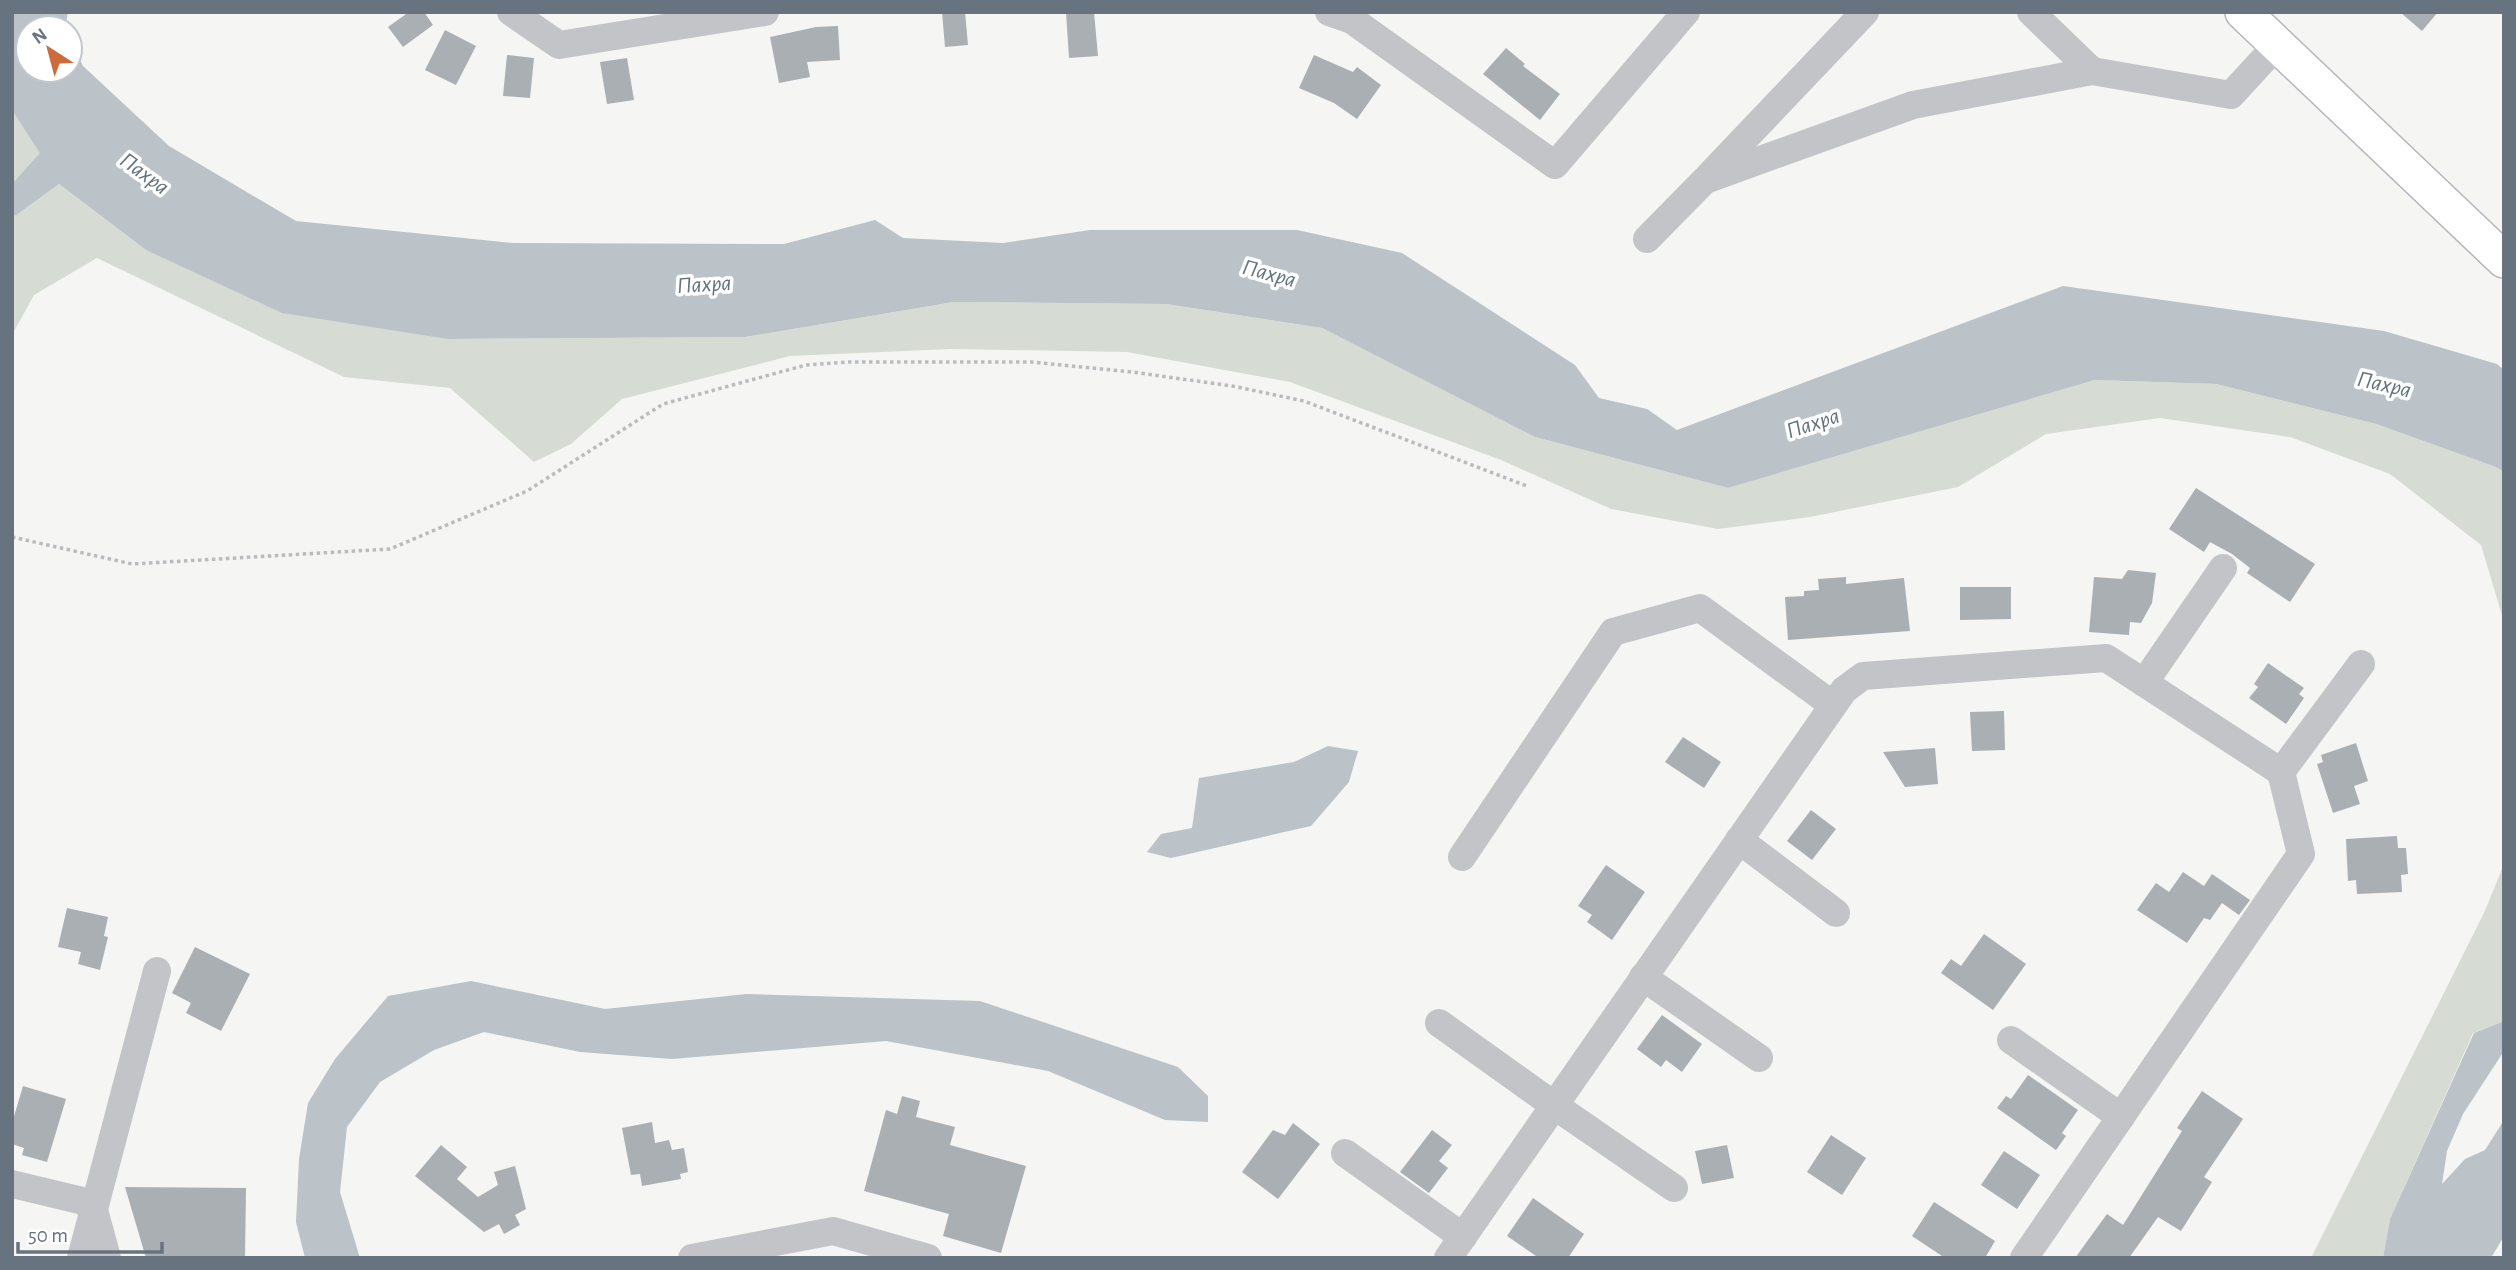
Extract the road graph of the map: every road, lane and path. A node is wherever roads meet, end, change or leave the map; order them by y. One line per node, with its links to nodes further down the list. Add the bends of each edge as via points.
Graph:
1 (511, 12): 8 (street, via 559,45)
2 (765, 12): 8 (street)
3 (1329, 12): 4 (street, via 1352,20 1555,165)
4 (1686, 12)
5 (1865, 12): 11 (street)
6 (2031, 12): 10 (street)
7 (2243, 12): 9 (main road)
8 (659, 21)
9 (2277, 45): 10 (street, via 2231,95); 13 (main road)
10 (2092, 71): 11 (street, via 1913,105)
11 (1705, 180): 12 (street)
12 (1647, 239)
13 (2504, 260)
14 (1527, 486): 15 (path, via 1304,401 1232,386 1031,362 848,362 806,365 663,404 527,491 390,549 132,564)
15 (12, 537)
16 (2223, 568): 18 (street)
17 (2361, 664): 20 (street)
18 (2144, 683): 19 (street, via 2106,658 1863,676); 20 (street)
19 (1833, 705): 21 (street); 22 (street, via 1700,608 1613,632)
20 (2281, 772): 30 (street, via 2301,854)
21 (1739, 840): 23 (street); 25 (street)
22 (1462, 857)
23 (1836, 913)
24 (157, 971): 34 (street)
25 (1643, 977): 28 (street); 29 (street)
26 (1439, 1023): 29 (street)
27 (2011, 1040): 30 (street)
28 (1759, 1058)
29 (1555, 1106): 33 (street); 35 (street)
30 (2121, 1117): 40 (street)
31 (1345, 1153): 35 (street)
32 (12, 1184): 34 (street, via 83,1201)
33 (1674, 1188)
34 (94, 1210): 36 (street); 37 (street)
35 (1456, 1247)
36 (81, 1258)
37 (107, 1258)
38 (692, 1258): 39 (street, via 833,1231)
39 (928, 1258)
40 (2024, 1258)

